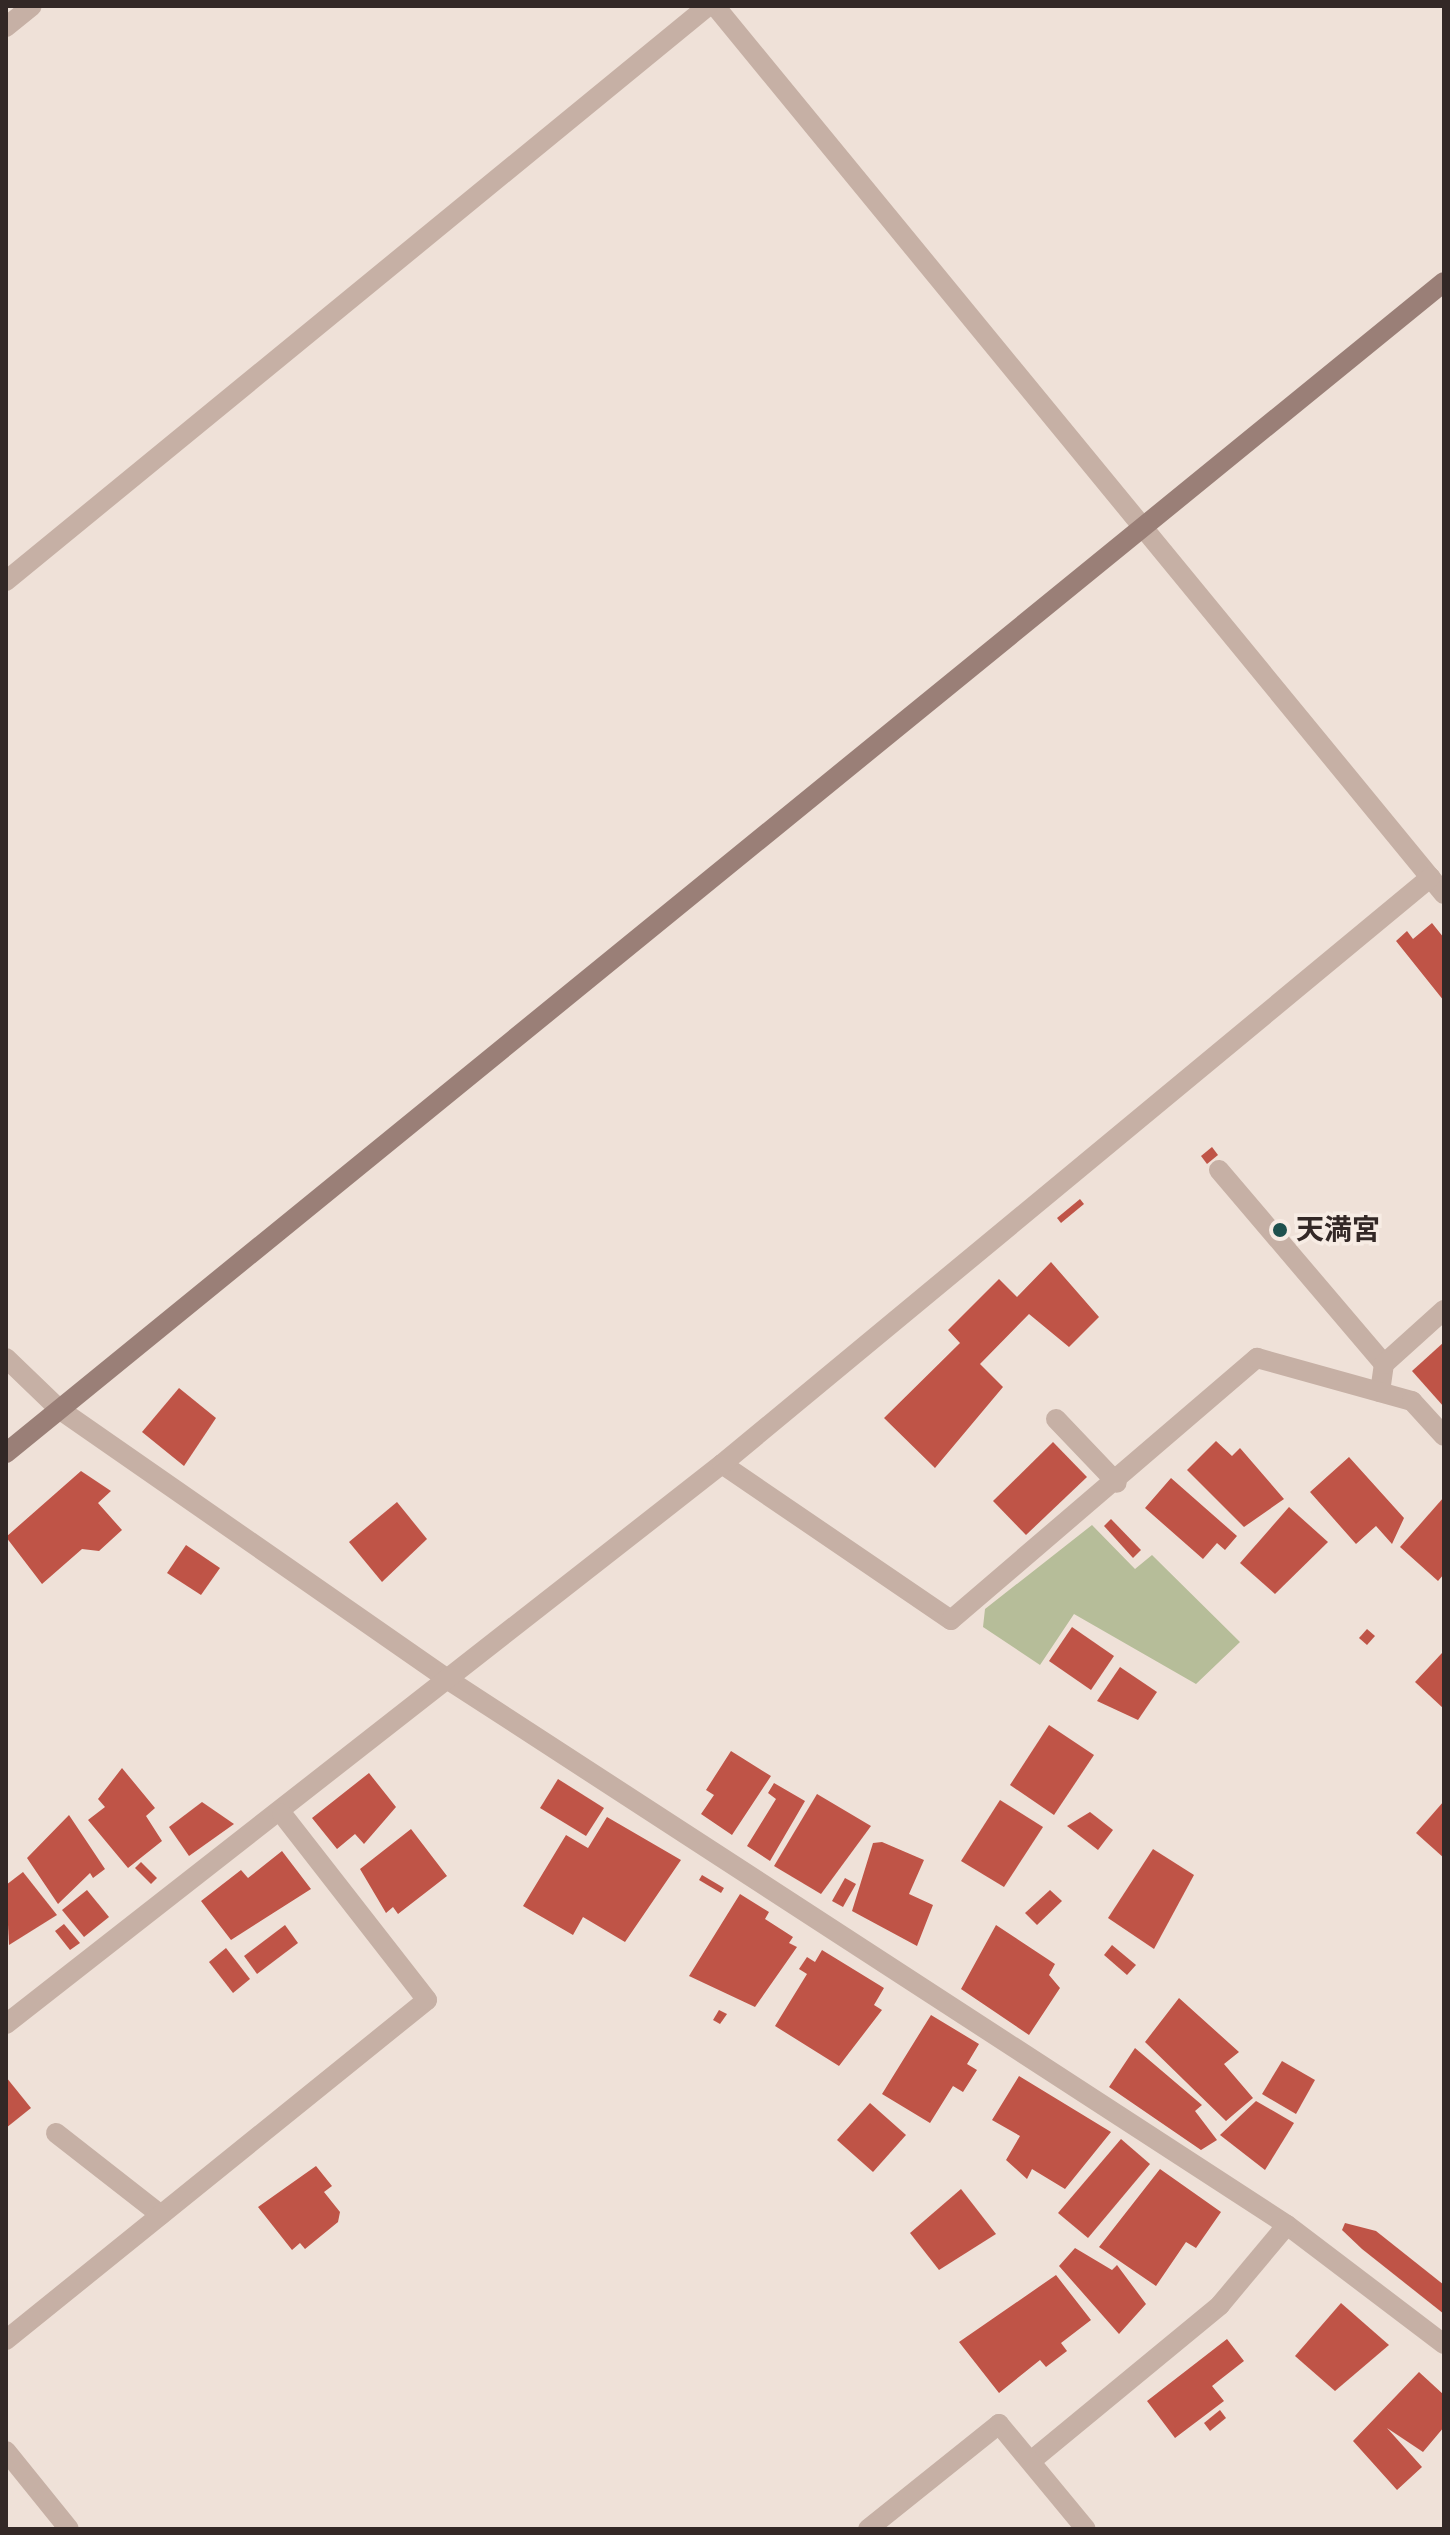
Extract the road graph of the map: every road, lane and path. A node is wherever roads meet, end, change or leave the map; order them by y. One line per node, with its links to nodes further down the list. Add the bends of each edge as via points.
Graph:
1 (32, 6): 4 (street)
2 (708, 6): 7 (street)
3 (715, 6): 6 (street)
4 (6, 27)
5 (1444, 282): 6 (street)
6 (1144, 526): 8 (street); 15 (street)
7 (6, 581)
8 (1431, 877): 9 (street); 19 (street)
9 (1444, 894)
10 (1219, 1170): 13 (street)
11 (1444, 1310): 13 (street)
12 (6, 1358): 15 (street)
13 (1384, 1364): 14 (street)
14 (1380, 1392): 17 (street, via 1412,1401); 20 (street, via 1257,1358)
15 (59, 1409): 18 (street); 21 (street)
16 (1056, 1419): 20 (street)
17 (1444, 1436)
18 (6, 1453)
19 (722, 1464): 20 (street, via 951,1620); 21 (street)
20 (1117, 1483)
21 (447, 1679): 22 (street); 26 (street)
22 (282, 1814): 23 (street); 25 (street, via 427,2000)
23 (6, 2024)
24 (56, 2133): 25 (street)
25 (161, 2215): 27 (street)
26 (1287, 2225): 28 (street); 30 (street, via 1220,2305)
27 (6, 2340)
28 (1444, 2344)
29 (6, 2451): 31 (street)
30 (1031, 2461): 32 (street, via 999,2424); 33 (street)
31 (69, 2529)
32 (868, 2529)
33 (1086, 2529)

